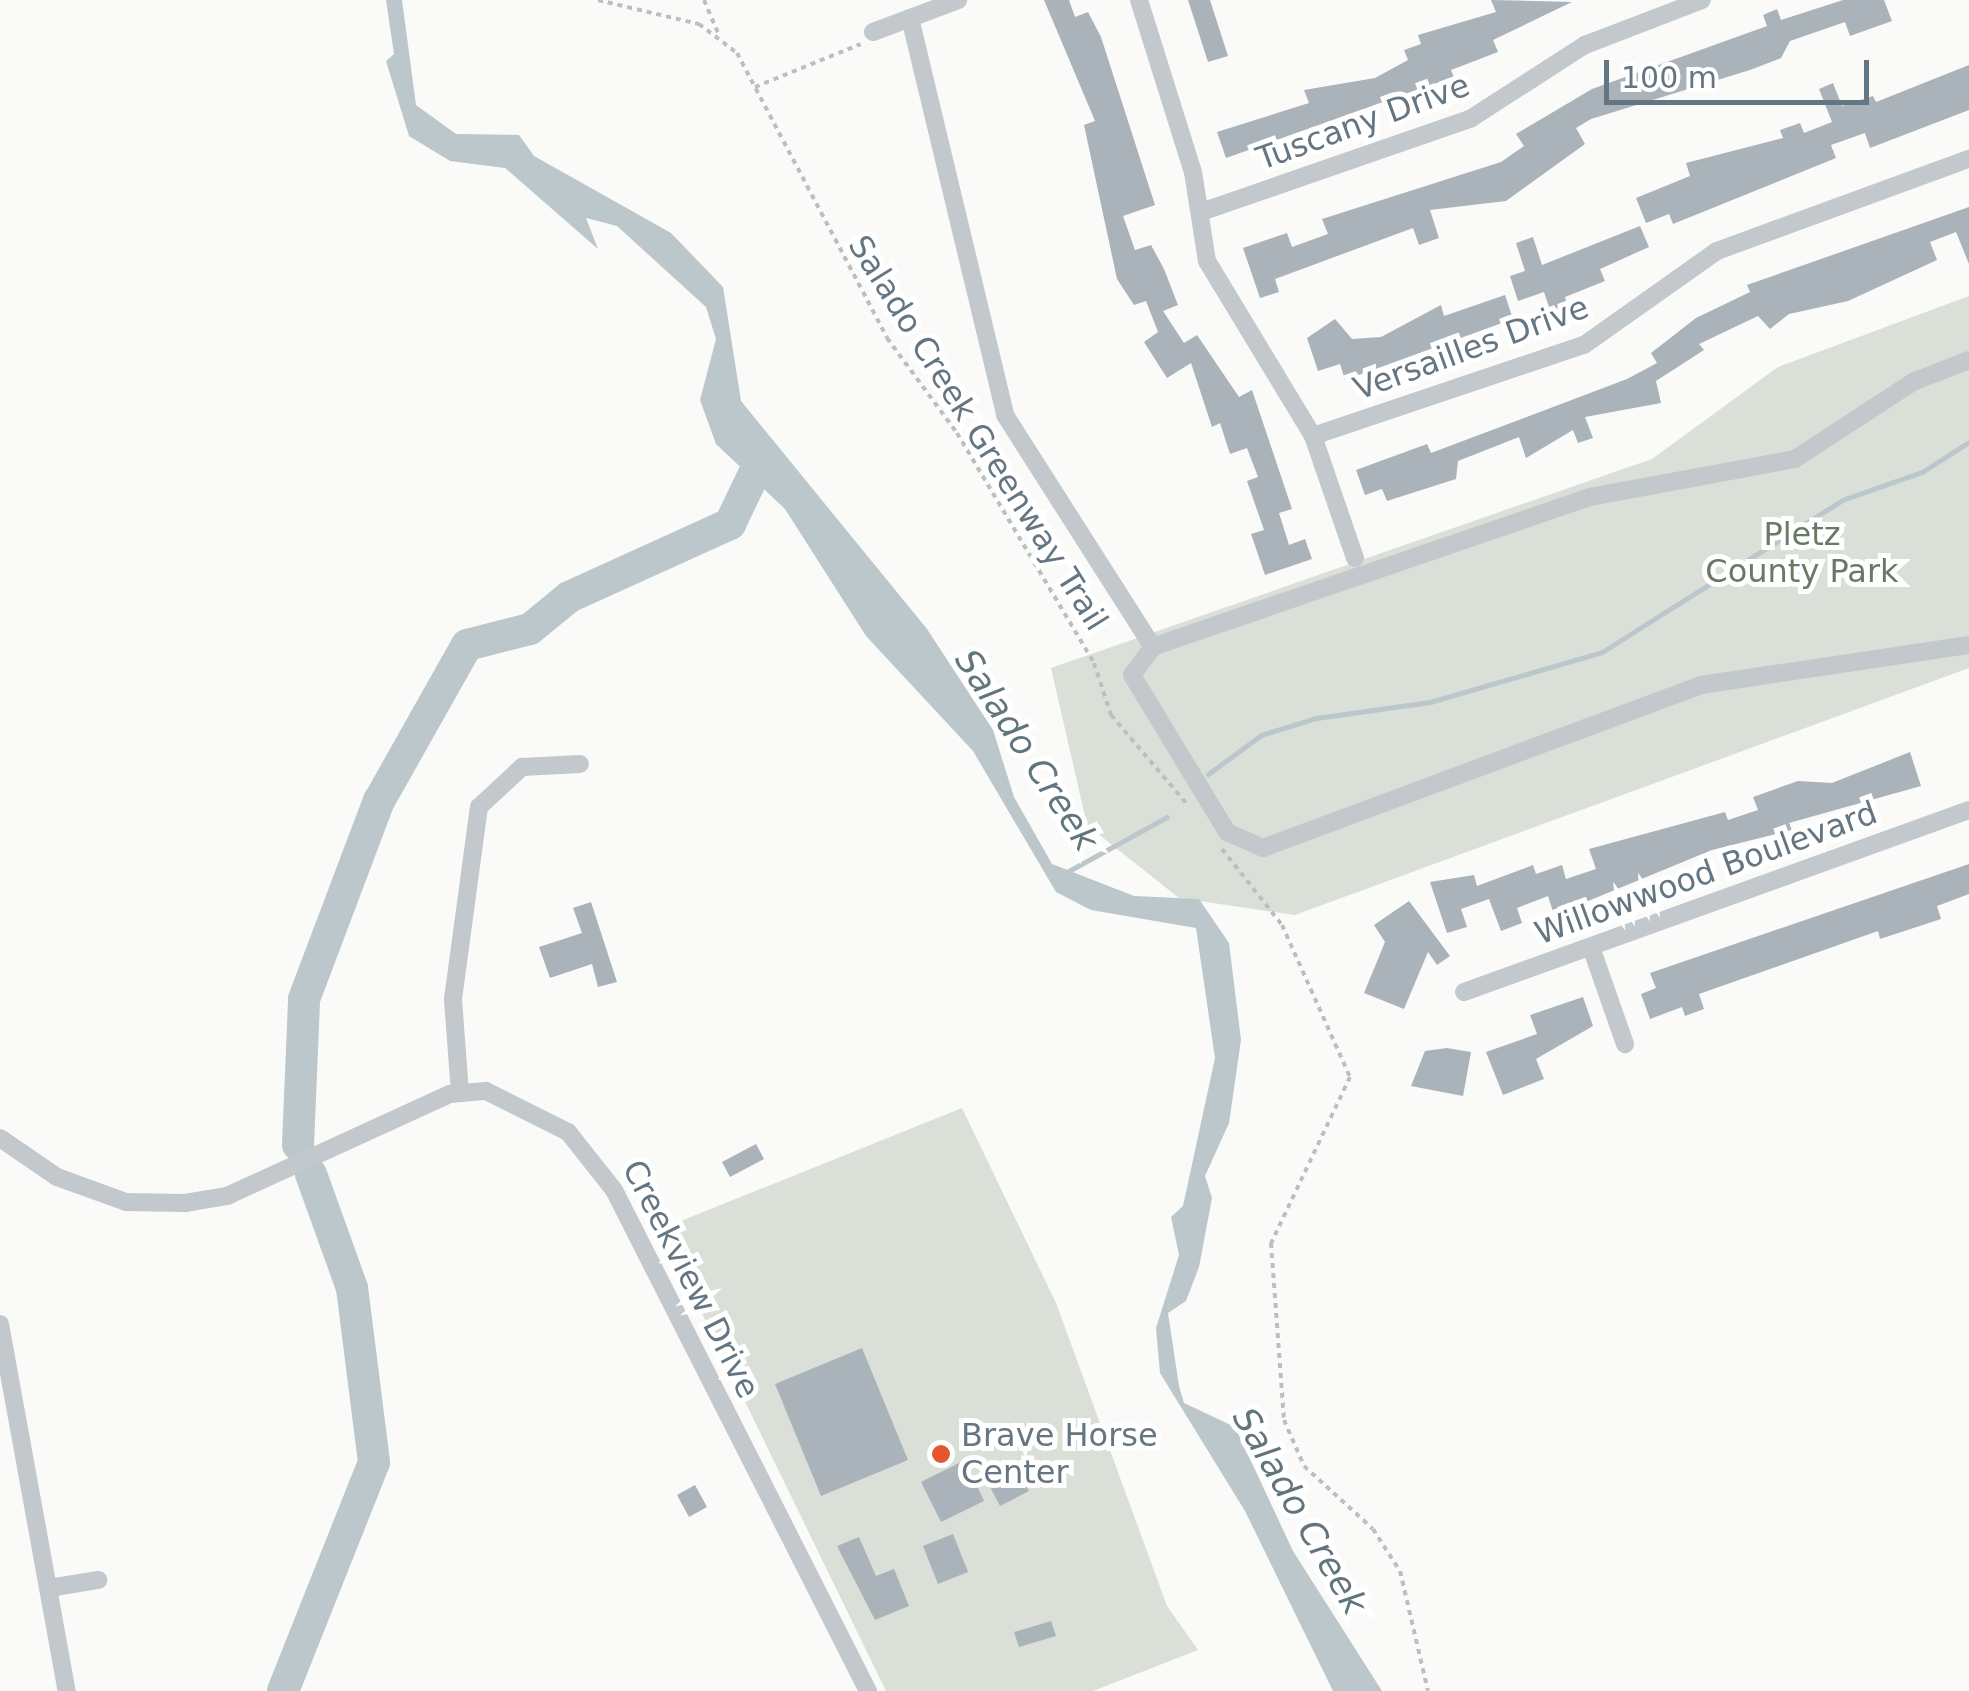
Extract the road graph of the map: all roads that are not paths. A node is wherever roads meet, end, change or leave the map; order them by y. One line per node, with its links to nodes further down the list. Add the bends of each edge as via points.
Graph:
1 (958, 0): 4 (street)
2 (1139, 0): 7 (street)
3 (1702, 0): 7 (street, Tuscany Drive, via 1585,45 1470,119)
4 (910, 18): 5 (street); 12 (street, via 1006,415)
5 (873, 32)
6 (1969, 160): 9 (street, Versailles Drive, via 1717,252 1584,345)
7 (1201, 212): 9 (street, via 1218,286)
8 (1969, 360): 12 (street, via 1912,382 1795,459 1622,488)
9 (1314, 436): 10 (street)
10 (1355, 558)
11 (1969, 645): 12 (street, via 1701,684 1263,848 1227,832 1137,694 1132,675)
12 (1153, 647)
13 (580, 764): 18 (street, via 522,767 478,807 453,999)
14 (1969, 810): 15 (street, Willowwood Boulevard)
15 (1590, 947): 16 (street, Willowwood Boulevard); 17 (street)
16 (1464, 992)
17 (1624, 1044)
18 (460, 1094): 19 (street, via 227,1196 185,1203 126,1202 57,1176); 25 (street, Creekview Drive, via 486,1091 528,1107 596,1162)
19 (0, 1138)
20 (0, 1329): 21 (street)
21 (7, 1396): 23 (street)
22 (98, 1580): 23 (street)
23 (48, 1588): 24 (street)
24 (66, 1685)
25 (868, 1691)

